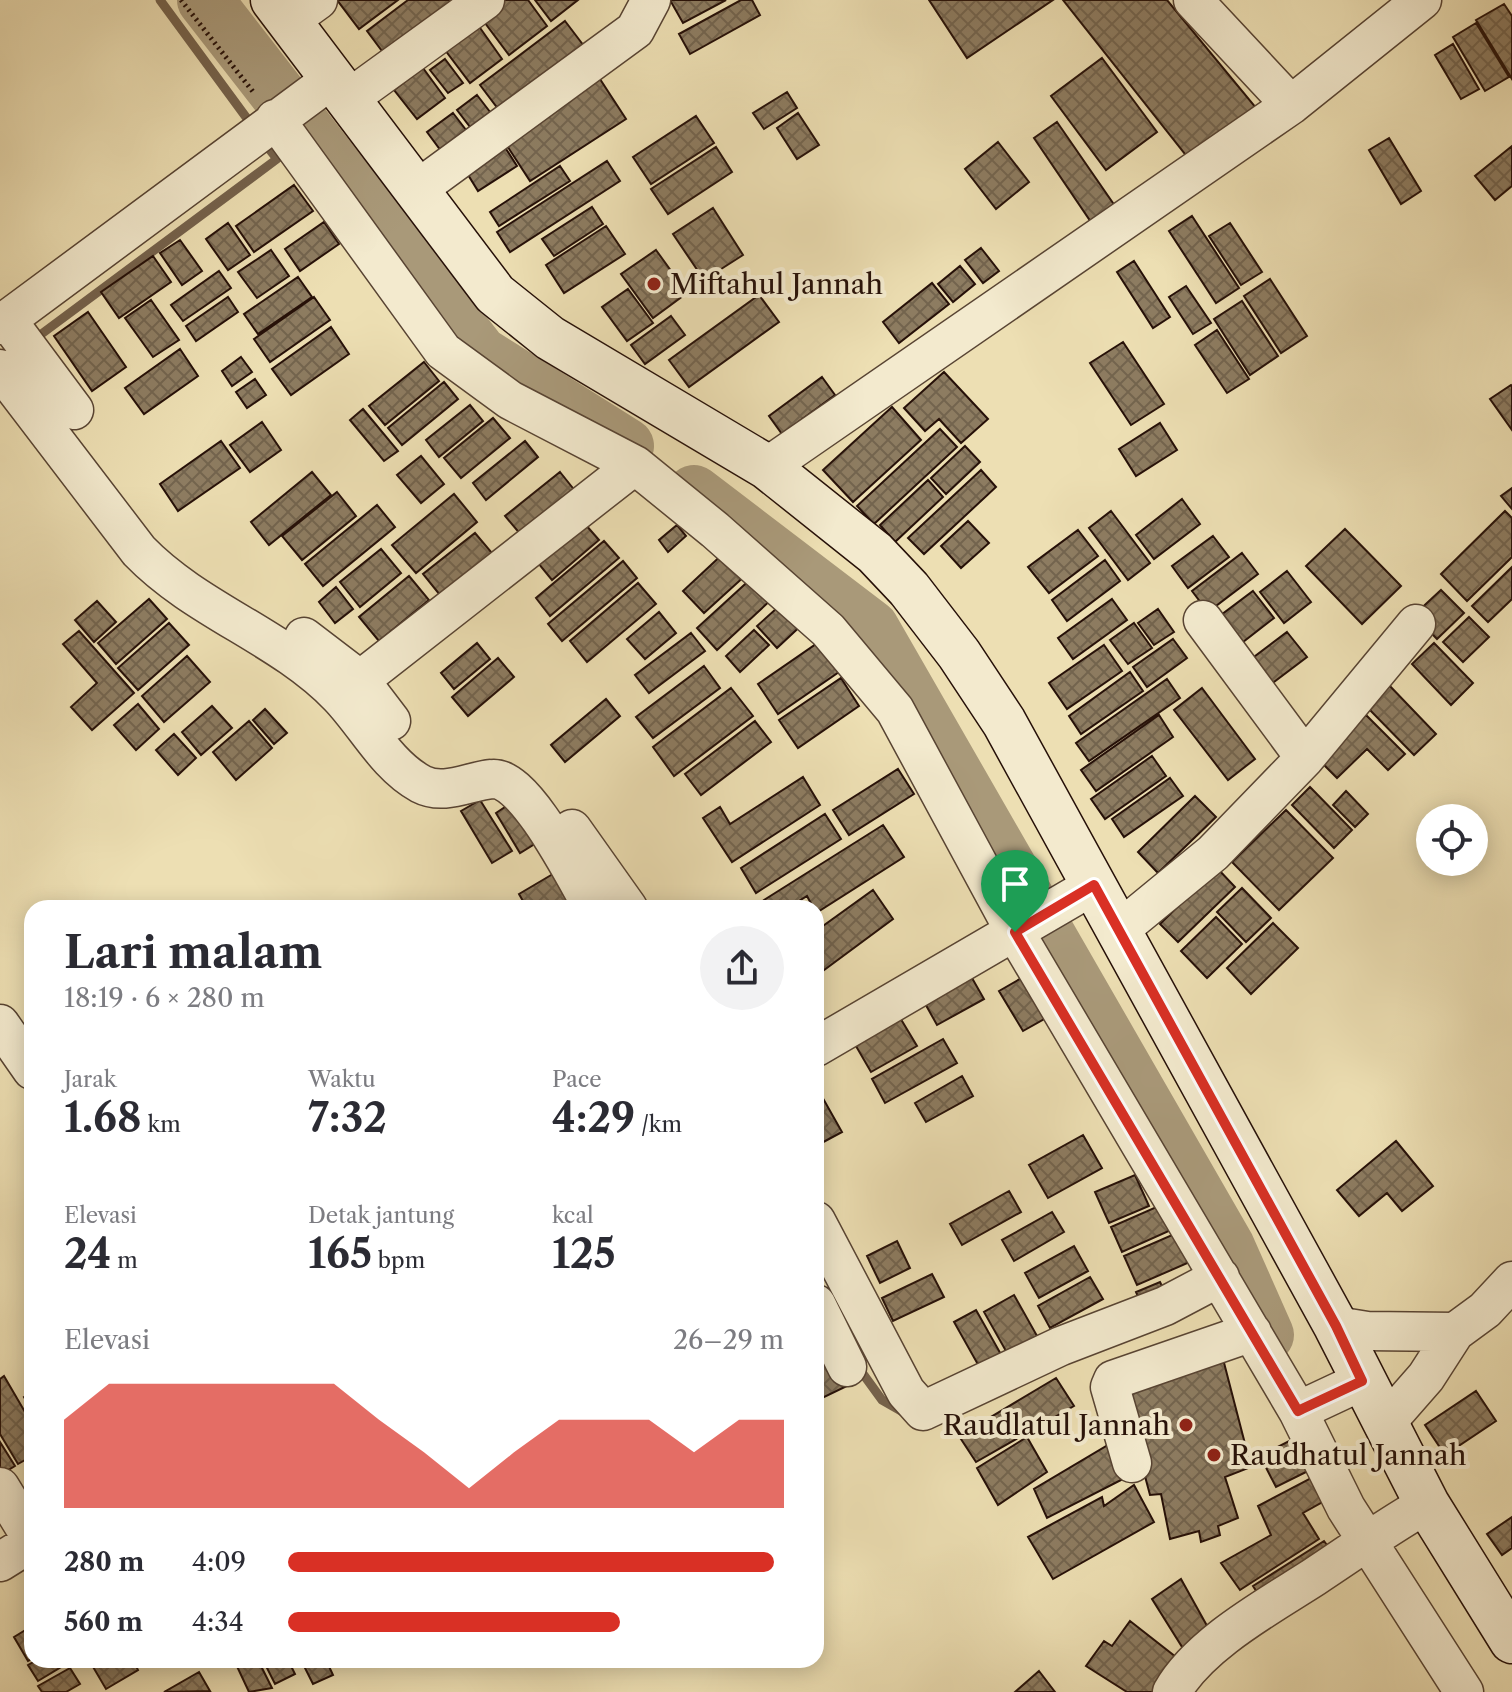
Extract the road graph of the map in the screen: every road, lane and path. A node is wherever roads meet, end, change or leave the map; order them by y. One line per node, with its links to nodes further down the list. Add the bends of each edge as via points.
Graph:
1 (181, 0): 9 (path)
2 (485, 0): 7 (street)
3 (651, 0): 10 (street, via 635,30)
4 (1193, 0): 8 (street)
5 (1422, 0): 8 (street)
6 (293, 7): 7 (street)
7 (332, 89): 9 (street); 10 (street)
8 (1291, 105): 14 (street)
9 (267, 125): 11 (street); 13 (street, via 443,351 510,400)
10 (415, 191): 14 (street, via 495,294 550,338)
11 (7, 346): 12 (street); 17 (street, via 139,551)
12 (74, 410)
13 (635, 465): 17 (street); 22 (street, via 828,630 895,710)
14 (767, 467): 19 (street, via 875,553 909,589 1004,722)
15 (1203, 620): 18 (street)
16 (1416, 624): 18 (street)
17 (349, 688): 20 (street, via 401,770 423,785 440,790 499,778 512,783); 21 (street, via 412,751 435,762 490,754 523,766)
18 (1305, 758): 23 (street, via 1213,853)
19 (1082, 892): 22 (street); 23 (street)
20 (588, 900)
21 (622, 900)
22 (1024, 928): 25 (street); 28 (street)
23 (1118, 931): 31 (street)
24 (0, 1024): 26 (street)
25 (824, 1042)
26 (24, 1058)
27 (824, 1236): 28 (street, via 906,1392 923,1411)
28 (1220, 1277): 32 (street)
29 (1512, 1281): 33 (street)
30 (824, 1320): 34 (street)
31 (1336, 1326): 33 (street); 35 (street)
32 (1252, 1332): 36 (street); 38 (street, via 1113,1380 1110,1387)
33 (1455, 1332): 37 (street, via 1426,1377)
34 (847, 1367)
35 (1350, 1386): 36 (street); 37 (street)
36 (1300, 1410): 42 (street)
37 (1384, 1425): 40 (street)
38 (1132, 1463)
39 (0, 1487): 41 (street)
40 (1417, 1509): 42 (street); 45 (street)
41 (24, 1528)
42 (1369, 1539): 46 (street, via 1258,1613 1208,1652); 47 (street)
43 (24, 1546): 44 (street)
44 (0, 1562)
45 (1512, 1641)
46 (1172, 1692)
47 (1464, 1692)

